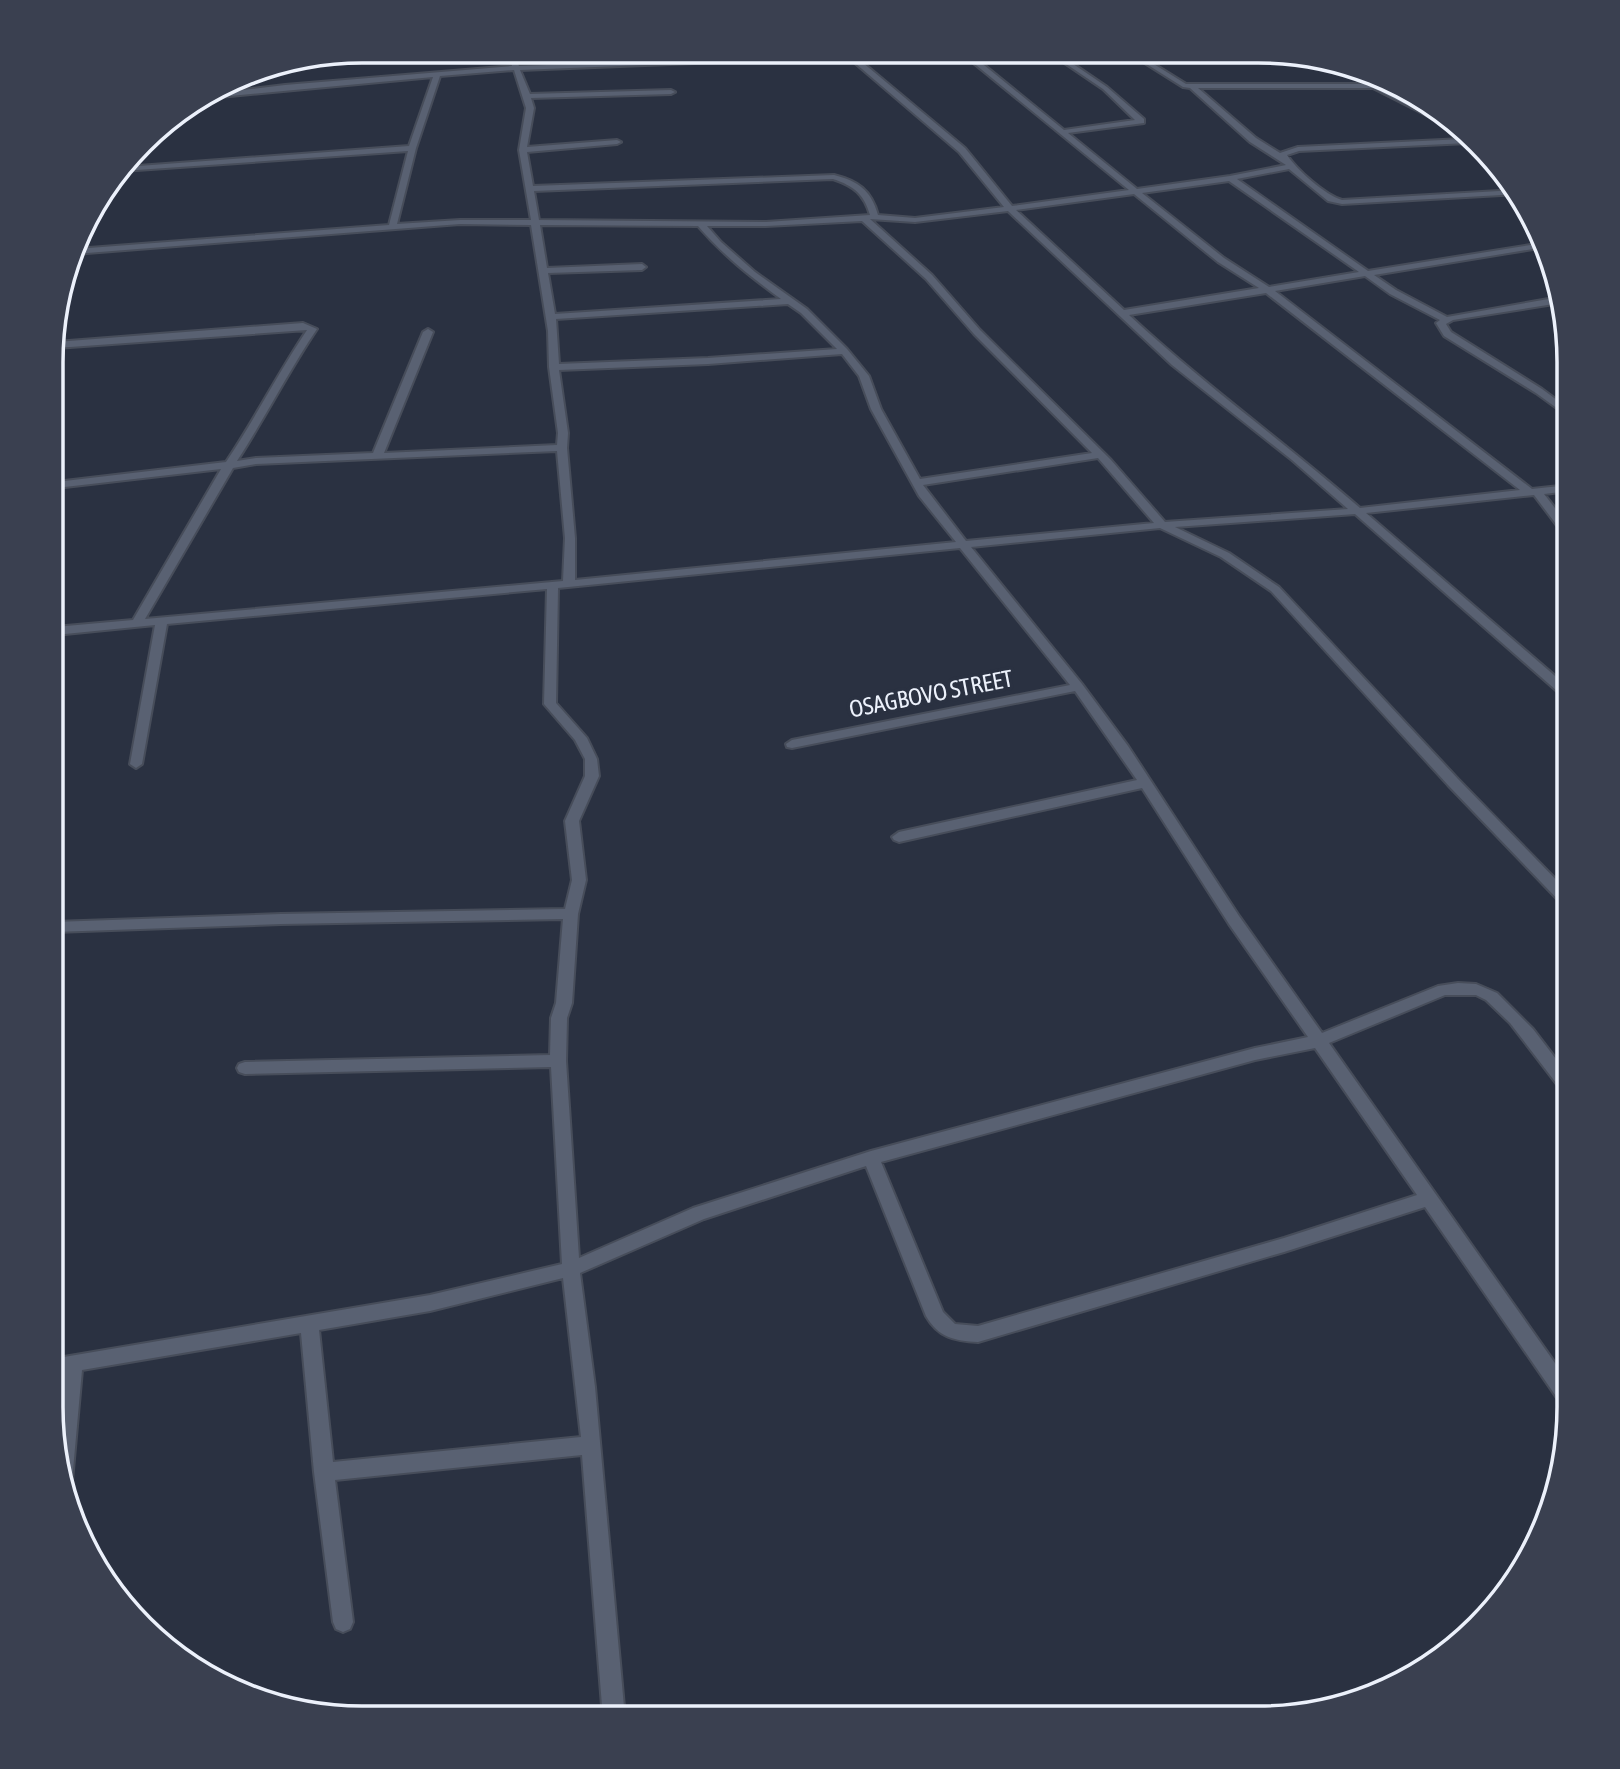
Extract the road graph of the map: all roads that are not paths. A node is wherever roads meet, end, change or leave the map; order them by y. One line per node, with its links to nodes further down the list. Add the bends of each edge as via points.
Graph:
1 (514, 63): 7 (street)
2 (622, 63): 7 (street)
3 (860, 63): 28 (street, via 962,150)
4 (977, 63): 17 (street)
5 (1069, 63): 17 (street, via 1141,121)
6 (1147, 63): 10 (street, via 1177,84)
7 (516, 68): 8 (street); 15 (street)
8 (438, 75): 14 (street); 20 (street)
9 (1374, 86): 10 (street)
10 (1193, 87): 22 (street)
11 (1384, 91): 16 (street)
12 (671, 92): 15 (street)
13 (229, 94): 14 (street)
14 (234, 94)
15 (528, 96): 21 (street)
16 (1414, 107)
17 (1062, 132): 26 (street)
18 (1459, 141): 22 (street, via 1298,149 1283,154)
19 (617, 142): 21 (street)
20 (412, 148): 23 (street); 32 (street)
21 (523, 150): 25 (street)
22 (1288, 163): 24 (street); 27 (street, via 1331,199 1342,202)
23 (134, 168)
24 (1230, 178): 26 (street); 37 (street)
25 (528, 189): 29 (street, via 834,177 863,188); 30 (street)
26 (1136, 191): 28 (street); 38 (street, via 1221,260)
27 (1505, 193)
28 (1010, 209): 29 (street, via 915,220); 41 (street)
29 (869, 217): 31 (street); 51 (street)
30 (533, 222): 31 (street); 32 (street); 36 (street)
31 (701, 224): 39 (street, via 752,274)
32 (393, 226): 34 (street)
33 (1534, 247): 37 (street)
34 (84, 251)
35 (642, 267): 36 (street)
36 (545, 271): 42 (street)
37 (1367, 273): 38 (street); 43 (street)
38 (1268, 290): 41 (street); 56 (street)
39 (789, 301): 42 (street); 46 (street)
40 (1551, 302): 43 (street)
41 (1123, 313): 57 (street, via 1175,363)
42 (551, 317): 47 (street)
43 (1444, 319): 48 (street, via 1442,327 1447,334)
44 (428, 332): 50 (street)
45 (64, 345): 52 (street, via 310,327 311,334)
46 (844, 351): 47 (street); 53 (street, via 864,376 876,409)
47 (554, 367): 49 (street)
48 (1557, 405)
49 (562, 448): 50 (street); 62 (street)
50 (378, 454): 52 (street)
51 (1100, 455): 53 (street); 59 (street)
52 (229, 465): 54 (street); 63 (street)
53 (917, 483): 60 (street)
54 (63, 484)
55 (1557, 489): 56 (street)
56 (1532, 491): 57 (street); 58 (street)
57 (1358, 511): 59 (street); 66 (street)
58 (1557, 520)
59 (1162, 525): 60 (street); 72 (street, via 1225,555 1275,589)
60 (966, 544): 62 (street); 67 (street)
61 (553, 584): 62 (street); 64 (street); 73 (street, via 550,704 581,738 591,759 592,776 572,821 579,880)
62 (569, 584)
63 (138, 621): 64 (street); 65 (street)
64 (162, 621): 69 (street)
65 (63, 630)
66 (1557, 685)
67 (1078, 687): 68 (street, OSAGBOVO STREET); 70 (street)
68 (792, 744)
69 (136, 764)
70 (1144, 783): 71 (street); 75 (street)
71 (900, 837)
72 (1557, 890)
73 (571, 914): 74 (street); 76 (street)
74 (63, 927)
75 (1319, 1041): 78 (street, via 1443,990 1463,988 1483,991 1502,1004); 79 (street, via 1255,1054); 80 (street)
76 (558, 1061): 77 (street); 81 (street)
77 (245, 1068)
78 (1557, 1073)
79 (871, 1158): 80 (street, via 932,1310 941,1326 954,1334 978,1334); 81 (street, via 699,1213)
80 (1429, 1199): 85 (street)
81 (571, 1269): 82 (street, via 430,1303); 87 (street)
82 (309, 1324): 83 (street); 88 (street)
83 (74, 1363): 84 (street); 86 (street)
84 (63, 1365)
85 (1557, 1382)
86 (66, 1444)
87 (591, 1445): 88 (street); 90 (street)
88 (324, 1472): 89 (street)
89 (342, 1622)
90 (613, 1706)

